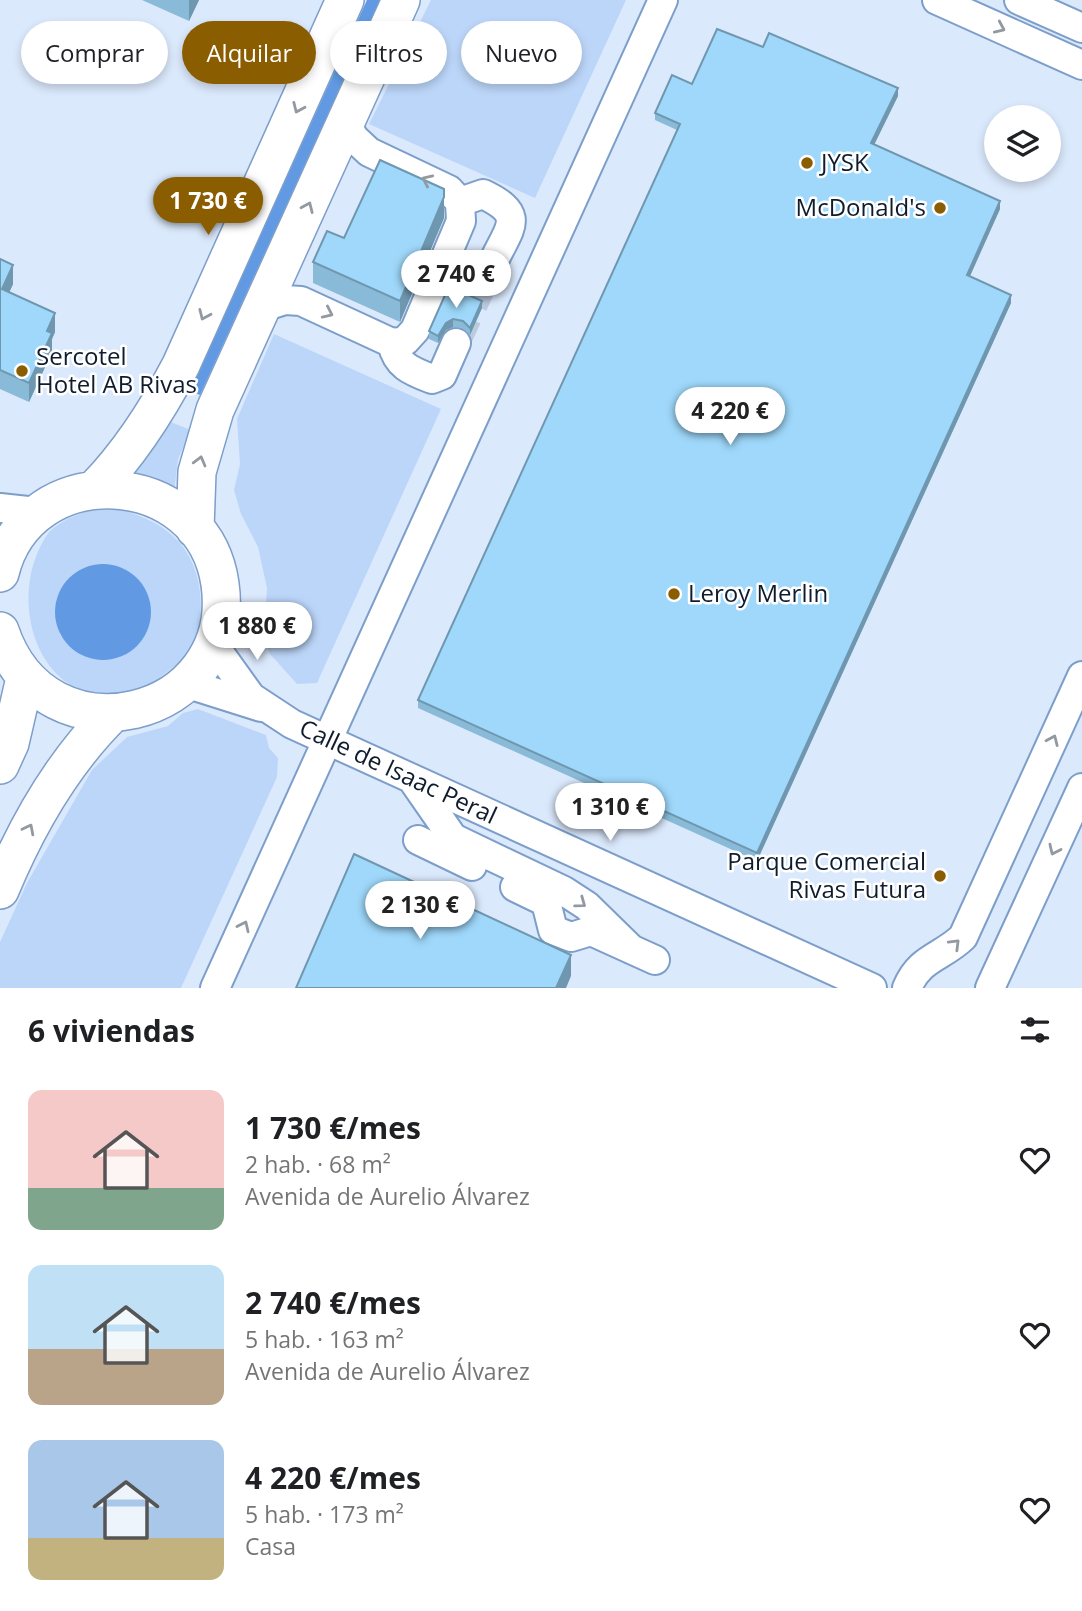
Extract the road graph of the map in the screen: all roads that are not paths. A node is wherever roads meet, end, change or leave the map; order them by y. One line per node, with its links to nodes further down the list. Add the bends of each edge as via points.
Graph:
1 (345, 0): 14 (main road, one-way to 14, via 181,365 152,420)
2 (401, 0): 8 (main road)
3 (663, 0): 26 (street)
4 (937, 0): 7 (street, one-way to 7)
5 (1019, 0): 6 (street)
6 (1082, 28)
7 (1082, 65)
8 (346, 123): 9 (street, one-way to 8, via 449,190 369,152); 11 (main road, one-way to 8)
9 (460, 202): 10 (street, via 483,194 511,213); 12 (street, via 461,221 415,330 405,341)
10 (491, 267)
11 (264, 307): 12 (street, one-way to 12, via 285,300 301,301); 17 (main road, one-way to 11, via 197,472 210,425)
12 (392, 343): 13 (street, via 395,358 408,370 432,379 442,375)
13 (456, 343)
14 (95, 489): 16 (main road, via 68,495); 17 (main road, via 143,494 180,513)
15 (0, 508): 16 (street)
16 (37, 512): 18 (main road)
17 (195, 529): 20 (main road, via 212,555 220,584)
18 (1, 563)
19 (0, 631): 22 (main road, via 7,652)
20 (213, 644): 23 (main road); 24 (street, Calle de Isaac Peral, via 251,697)
21 (1082, 676): 34 (street, one-way to 21, via 928,959 947,952 962,937)
22 (25, 678): 25 (main road, via 52,699 84,712); 27 (main road, via 10,743)
23 (185, 683): 24 (street, Calle de Isaac Peral); 25 (main road, via 149,707)
24 (271, 711): 26 (street, Calle de Isaac Peral)
25 (113, 713): 31 (main road, one-way to 25, via 59,776)
26 (330, 741): 28 (street, Calle de Isaac Peral); 32 (street, one-way to 26)
27 (0, 765)
28 (412, 779): 30 (street, one-way to 30, via 453,838 564,891 643,954 591,931 570,937 553,930 546,902); 33 (street, Calle de Isaac Peral)
29 (1082, 788): 35 (street, one-way to 35)
30 (418, 840)
31 (0, 890)
32 (215, 988)
33 (872, 988)
34 (907, 988)
35 (990, 988)

